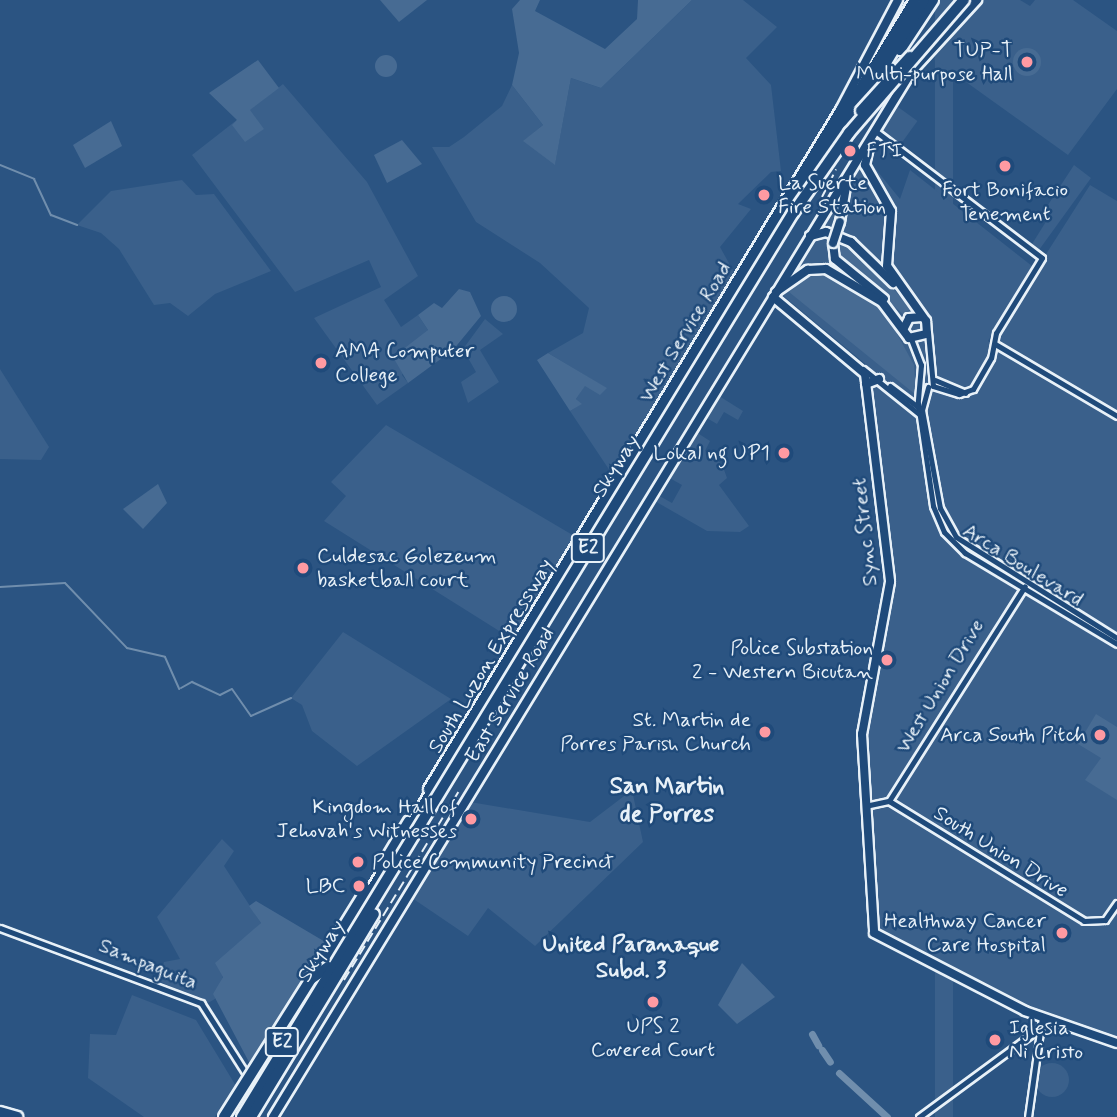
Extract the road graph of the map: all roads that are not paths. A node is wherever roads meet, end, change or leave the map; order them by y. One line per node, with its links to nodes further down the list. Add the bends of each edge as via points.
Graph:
1 (898, 0): 42 (main road, West Service Road, via 822,140)
2 (908, 0): 9 (highway)
3 (915, 0): 9 (highway, South Luzon Expressway / E2)
4 (924, 0): 11 (highway, South Luzon Expressway / E2)
5 (933, 0): 11 (highway)
6 (957, 0): 38 (highway, Skyway / E2, bridge, via 845,129 788,209)
7 (964, 0): 35 (highway, Skyway / E2, bridge, via 805,194)
8 (979, 0): 10 (main road, East Service Road, via 927,57); 12 (main road, East Service Road, via 924,55)
9 (892, 38): 46 (highway, South Luzon Expressway / E2)
10 (878, 133): 15 (main road, East Service Road, via 865,161 890,209 886,262); 21 (street, via 1042,258)
11 (842, 134): 47 (highway, South Luzon Expressway / E2)
12 (848, 174): 13 (main road, East Service Road); 16 (main road, bridge, via 833,243 835,260)
13 (809, 237): 14 (main road, East Service Road); 15 (main road, via 825,232 852,243)
14 (775, 295): 16 (main road, East Service Road, via 808,270 824,269); 22 (main road); 49 (main road, East Service Road)
15 (905, 295): 17 (main road, East Service Road)
16 (894, 312): 18 (main road, East Service Road)
17 (922, 317): 18 (main road, via 909,318); 19 (main road, East Service Road)
18 (904, 328): 20 (main road, East Service Road)
19 (928, 332): 20 (main road); 24 (street, Arca Boulevard)
20 (911, 339): 24 (street)
21 (995, 344): 24 (street, via 965,393); 29 (street)
22 (863, 369): 23 (street); 25 (main road, Sync Street)
23 (879, 379): 25 (main road); 26 (street)
24 (930, 382): 27 (street, Arca Boulevard); 28 (street, Arca Boulevard)
25 (866, 384): 34 (main road, Sync Street, via 890,582 863,723)
26 (890, 386): 27 (street); 28 (street)
27 (918, 403): 28 (street, Arca Boulevard)
28 (921, 412): 30 (street, Arca Boulevard, via 940,526 965,553)
29 (1117, 416)
30 (1025, 586): 31 (street, Arca Boulevard); 32 (street, Arca Boulevard); 33 (street, West Union Drive)
31 (1117, 638)
32 (1117, 644)
33 (889, 802): 34 (street); 36 (street, South Union Drive, via 1084,921 1099,923)
34 (865, 803): 39 (main road, Sync Street, via 876,936)
35 (382, 889): 47 (highway, Skyway / E2, bridge); 48 (highway, bridge, via 375,912)
36 (1117, 903)
37 (0, 928): 42 (street, Sampaguita, via 201,1003)
38 (328, 967): 45 (highway, bridge, via 311,979); 46 (highway, Skyway / E2, bridge)
39 (1042, 1017): 40 (street); 41 (main road)
40 (1039, 1028): 50 (street); 51 (street)
41 (1117, 1043)
42 (249, 1075): 45 (main road, West Service Road)
43 (0, 1112): 44 (highway)
44 (17, 1117)
45 (222, 1117)
46 (234, 1117)
47 (243, 1117)
48 (251, 1117)
49 (274, 1117)
50 (919, 1117)
51 (1028, 1117)

